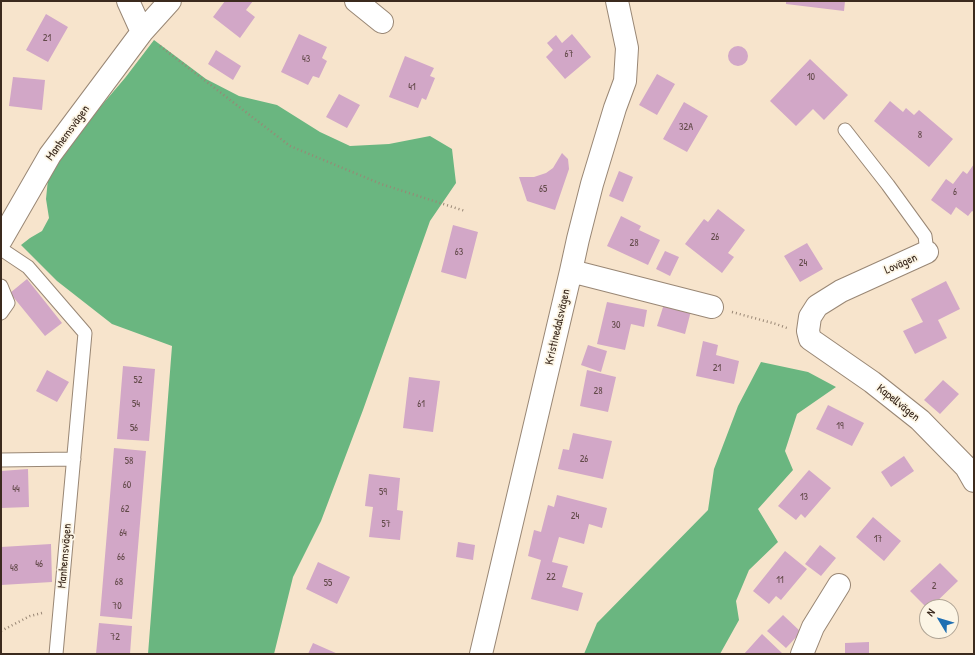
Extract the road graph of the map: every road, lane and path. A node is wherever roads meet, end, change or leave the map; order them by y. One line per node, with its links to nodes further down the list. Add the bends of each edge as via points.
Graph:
1 (128, 1): 6 (street)
2 (170, 1): 6 (street, Manhemsvägen)
3 (356, 1): 5 (street)
4 (617, 1): 12 (street, Kristinedalsvägen, via 627,48 625,81 592,184)
5 (382, 22)
6 (142, 32): 8 (path, via 290,146 381,184); 9 (street, Manhemsvägen, via 50,155)
7 (845, 130): 11 (lane, Lovägen, via 925,236)
8 (465, 211)
9 (1, 240)
10 (1, 249): 18 (lane, Manhemsvägen, via 28,267 85,333)
11 (927, 252): 17 (street, Lovägen, via 841,291 817,306 810,317)
12 (572, 271): 14 (street); 25 (street, Kristinedalsvägen)
13 (1, 286): 15 (lane, via 8,303)
14 (712, 307): 16 (path)
15 (1, 312)
16 (787, 329)
17 (810, 339): 20 (street, Kapellvägen, via 872,382 920,420 966,467)
18 (74, 459): 19 (lane); 22 (lane, Manhemsvägen)
19 (1, 460)
20 (974, 481)
21 (839, 585): 26 (street, via 813,627)
22 (60, 608): 23 (path, via 30,616); 24 (lane, Manhemsvägen)
23 (1, 631)
24 (56, 654)
25 (481, 654)
26 (802, 654)

